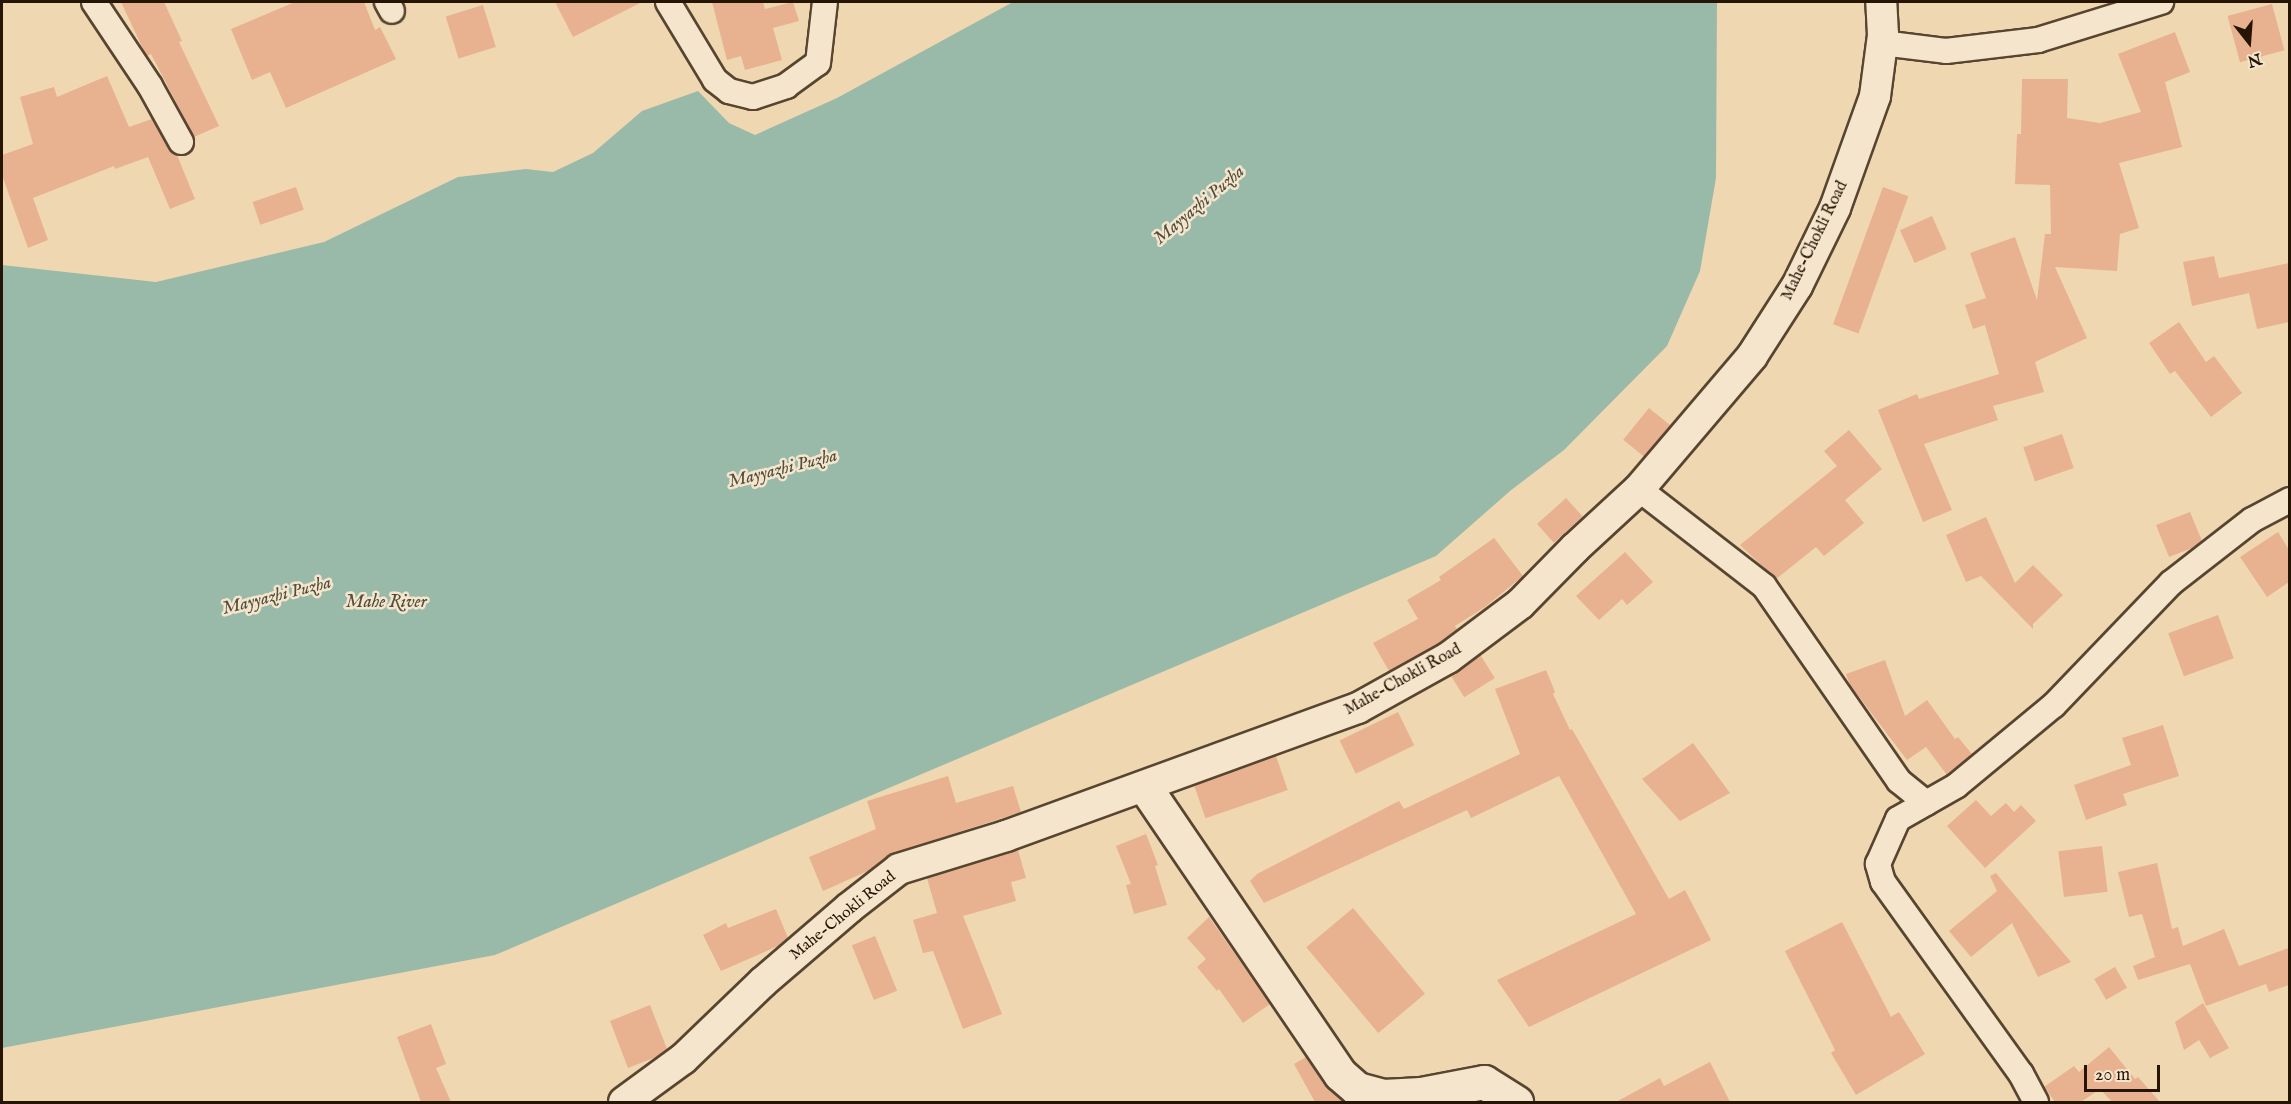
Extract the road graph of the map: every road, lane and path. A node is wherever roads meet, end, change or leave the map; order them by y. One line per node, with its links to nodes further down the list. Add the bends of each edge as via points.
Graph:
1 (94, 2): 7 (street, via 150,86)
2 (668, 2): 3 (street, via 715,80 729,92 753,97 786,86 818,63)
3 (825, 2)
4 (1881, 2): 6 (street, Mahe-Chokli Road)
5 (2161, 2): 6 (street, via 2038,40 1946,51)
6 (1882, 44): 8 (street, Mahe-Chokli Road, via 1875,96 1856,153 1835,208 1797,286 1752,356)
7 (181, 142)
8 (1639, 489): 10 (street, Mahe-Chokli Road, via 1520,604 1448,658 1358,708); 11 (street, via 1764,586 1899,781)
9 (2289, 500): 11 (street, via 2252,520 2171,584 2054,705 1956,786)
10 (1145, 787): 12 (street, Mahe-Chokli Road, via 899,869 763,982 683,1059); 13 (main road, via 1340,1074 1357,1089 1383,1096 1422,1094 1484,1082)
11 (1926, 802): 14 (street, via 1898,819 1878,864 1883,882 2021,1074)
12 (624, 1102)
13 (1516, 1102)
14 (2036, 1102)

